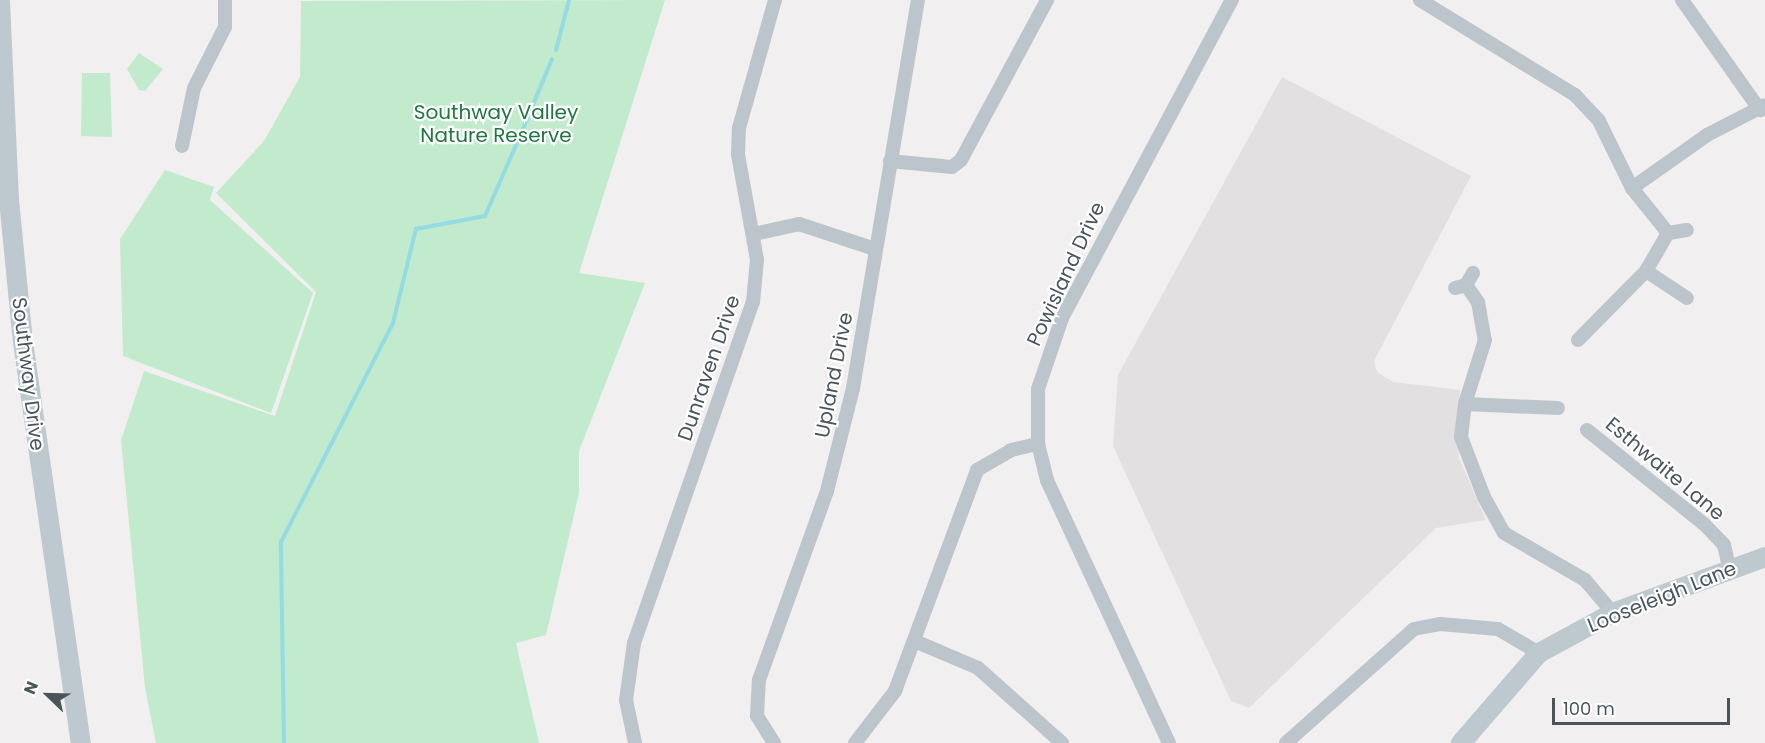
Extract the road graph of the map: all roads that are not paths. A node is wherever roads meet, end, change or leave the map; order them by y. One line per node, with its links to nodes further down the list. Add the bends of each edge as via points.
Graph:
1 (225, 0): 10 (street, via 225,27 194,88)
2 (775, 0): 15 (street, Dunraven Drive, via 739,128 738,154)
3 (918, 0): 11 (street, Upland Drive)
4 (1047, 0): 11 (street, via 961,160 951,167)
5 (1232, 0): 24 (street, Powisland Drive, via 1062,318 1038,389)
6 (1420, 0): 12 (street, via 1575,95 1611,140)
7 (1682, 0): 9 (street)
8 (0, 2): 30 (street, Southway Drive, via 9,200 23,342)
9 (1762, 108): 12 (street, via 1707,135)
10 (182, 146)
11 (890, 160): 16 (street, Upland Drive)
12 (1632, 188): 14 (street)
13 (1687, 230): 14 (street)
14 (1668, 233): 17 (street)
15 (754, 234): 16 (street, via 799,224); 31 (street, Dunraven Drive, via 753,302 634,643 626,700)
16 (875, 249): 32 (street, Upland Drive, via 840,443 759,680 757,716)
17 (1646, 271): 19 (street); 20 (street)
18 (1465, 282): 21 (street, via 1478,302 1485,340)
19 (1687, 298)
20 (1578, 340)
21 (1465, 404): 22 (street); 27 (street, via 1461,437 1504,533 1586,580)
22 (1558, 408)
23 (1587, 430): 26 (street, Esthwaite Lane, via 1704,524 1724,545)
24 (1038, 444): 28 (street, via 1011,450 977,470); 35 (street, Powisland Drive, via 1072,537)
25 (1765, 557): 26 (street, Looseleigh Lane)
26 (1730, 571): 27 (street, Looseleigh Lane)
27 (1613, 613): 29 (street, Looseleigh Lane)
28 (917, 642): 33 (street, via 895,691); 34 (street, via 978,668)
29 (1539, 653): 36 (street, via 1498,629 1440,624 1414,629); 37 (street, Looseleigh Lane)
30 (81, 743)
31 (635, 743)
32 (774, 743)
33 (855, 743)
34 (1062, 743)
35 (1169, 743)
36 (1286, 743)
37 (1461, 743)

